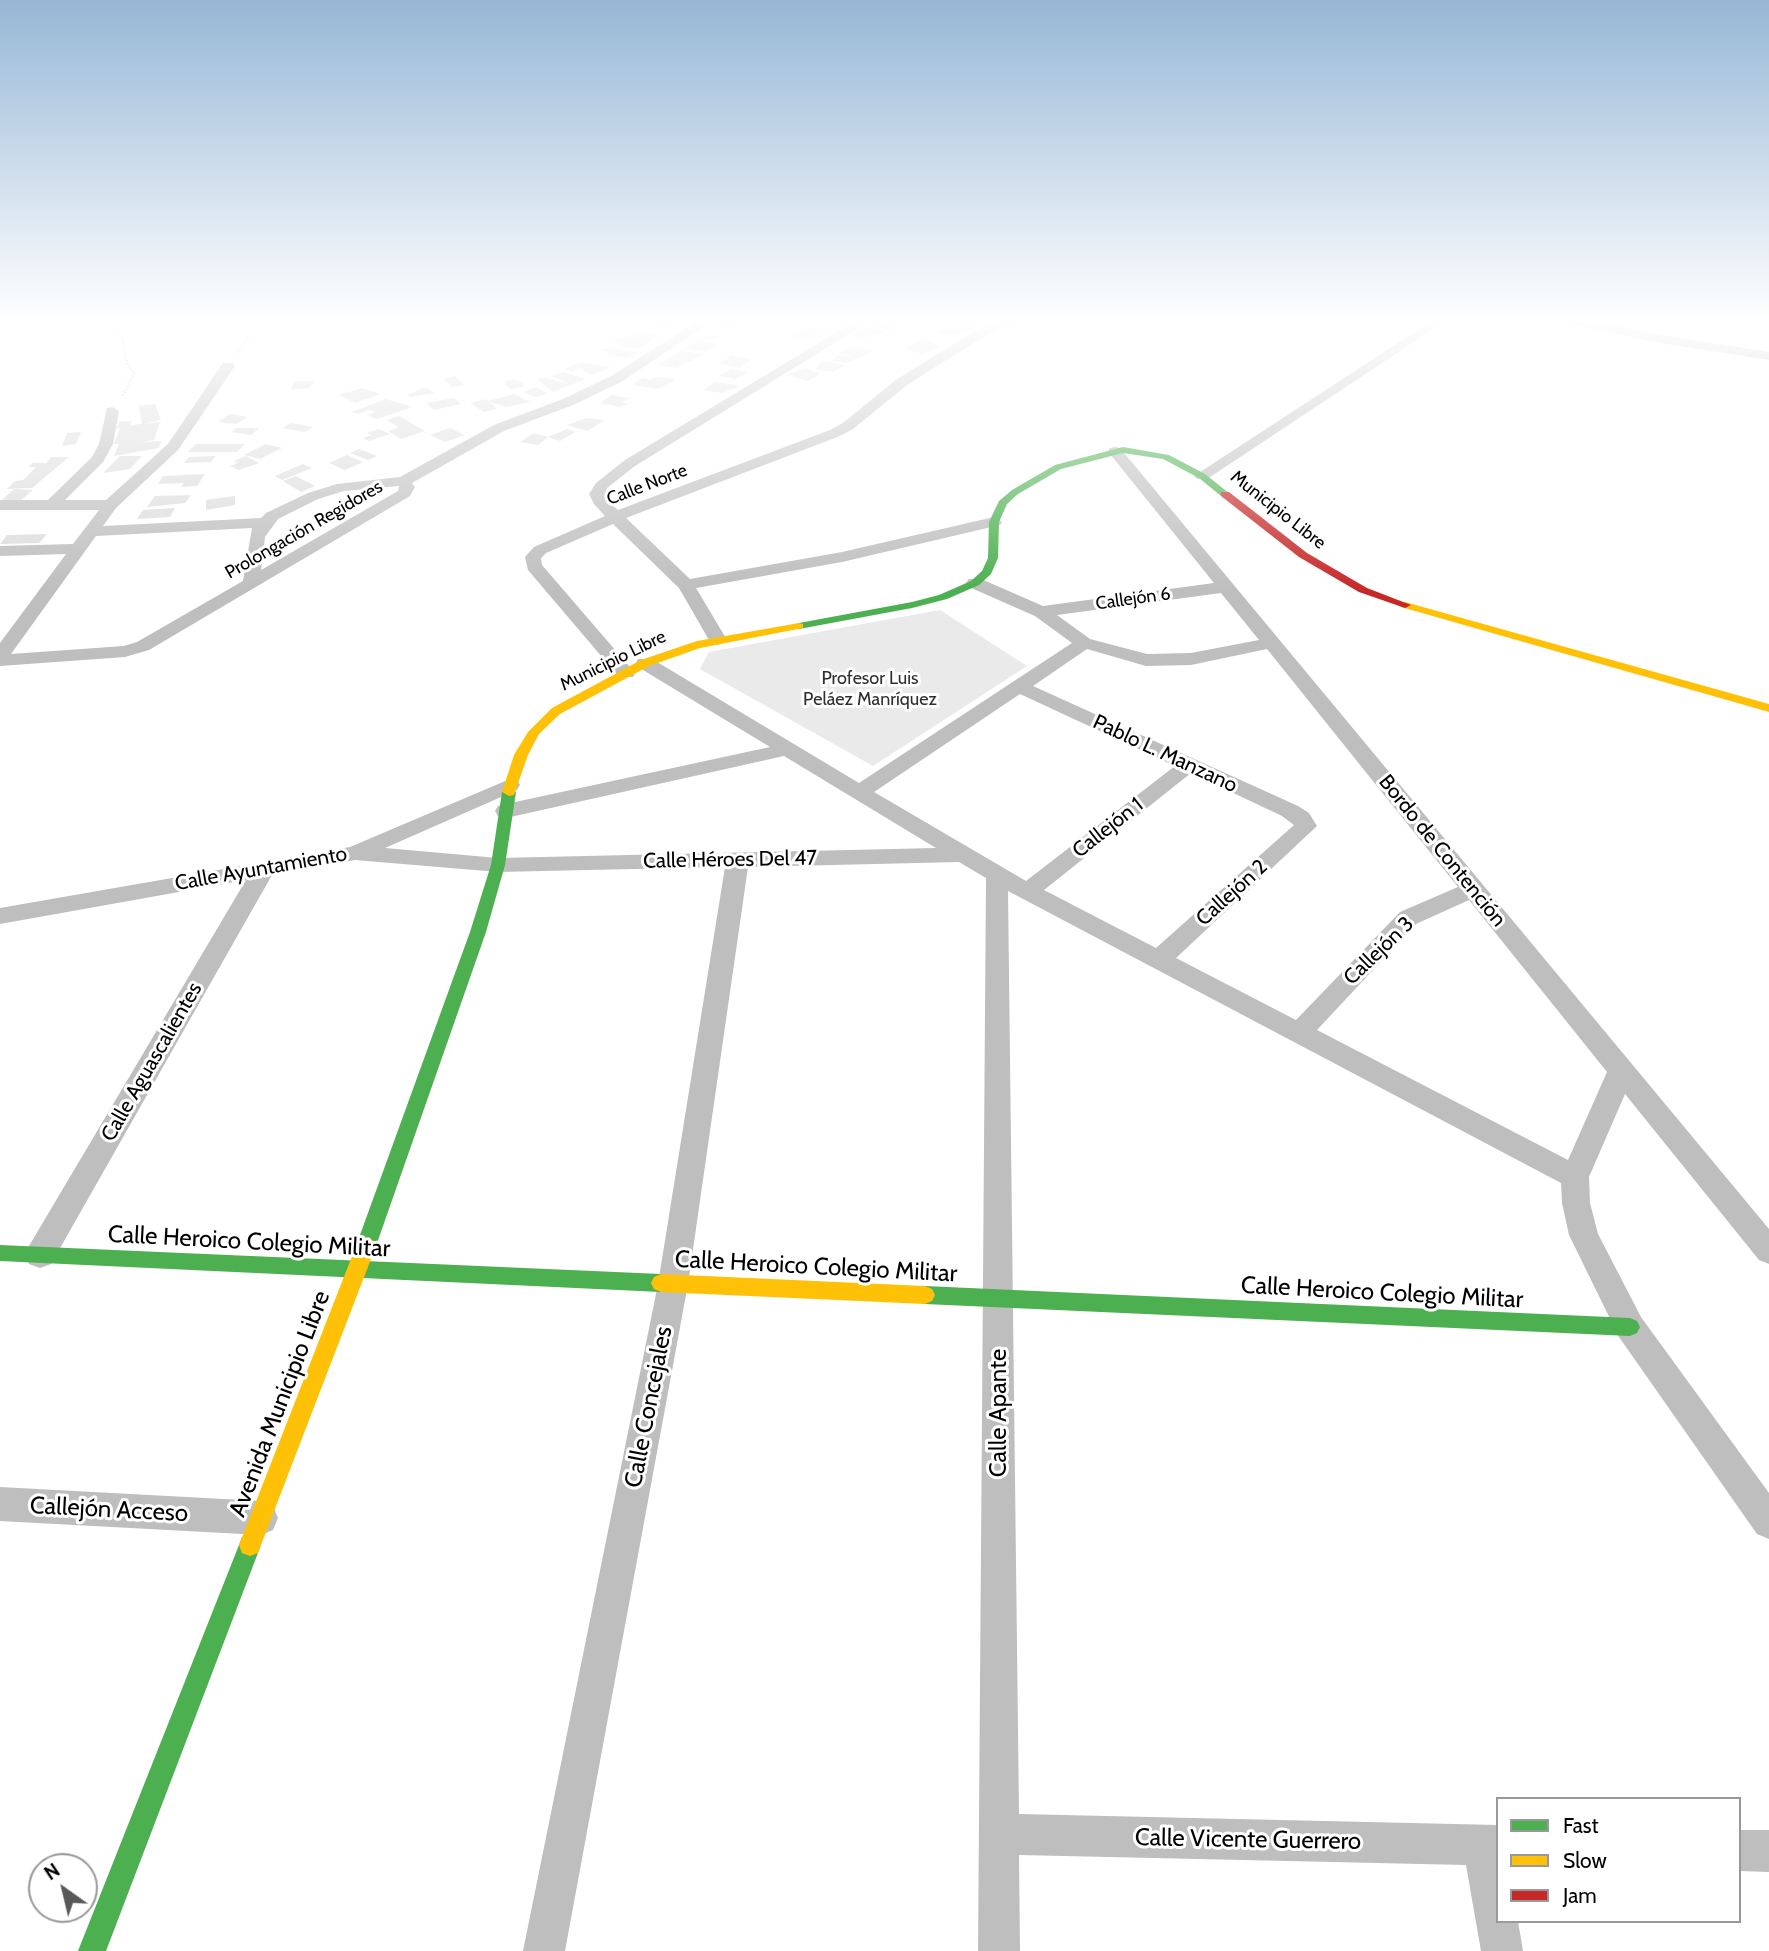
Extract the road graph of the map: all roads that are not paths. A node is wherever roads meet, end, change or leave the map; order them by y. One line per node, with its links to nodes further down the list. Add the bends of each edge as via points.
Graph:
1 (199, 409): 12 (street, via 173,447)
2 (549, 409): 9 (street, Prolongación Regidores, via 499,428)
3 (719, 409): 13 (street, via 601,486 599,501)
4 (869, 409): 13 (street, Calle Norte, via 835,433)
5 (1305, 409): 8 (street)
6 (112, 411): 10 (street, via 106,444 97,459)
7 (1115, 451): 8 (street, Municipio Libre, via 1166,457); 14 (street, Municipio Libre, via 1058,467 1035,479 1003,503); 22 (street, Bordo de Contención)
8 (1202, 476): 30 (street, Municipio Libre, via 1303,555 1363,590)
9 (404, 481): 15 (street, via 370,482 323,493); 19 (street, Prolongación Regidores, via 405,493)
10 (53, 504): 11 (street); 12 (street)
11 (0, 505)
12 (110, 505): 16 (street)
13 (615, 517): 21 (street); 28 (street, Calle Norte, via 540,550 533,557 534,566)
14 (994, 522): 20 (street, via 993,558); 21 (street)
15 (265, 523): 16 (street); 19 (street, via 257,537)
16 (90, 531): 17 (street)
17 (78, 549): 18 (street); 27 (street)
18 (0, 551)
19 (251, 582): 27 (street, Prolongación Regidores, via 143,646)
20 (975, 583): 23 (street); 24 (street, Municipio Libre, via 912,605)
21 (686, 585): 24 (street)
22 (1225, 587): 23 (street, Callejón 6); 26 (street, Bordo de Contención)
23 (1041, 612): 25 (street)
24 (718, 640): 28 (street, Municipio Libre)
25 (1084, 643): 26 (street, via 1146,660 1169,661); 29 (street)
26 (1272, 643): 43 (street, Bordo de Contención)
27 (0, 658)
28 (635, 668): 31 (street); 33 (street, Municipio Libre, via 593,689 534,732)
29 (1020, 687): 32 (street, Pablo L. Manzano); 34 (street)
30 (1769, 708)
31 (787, 749): 34 (street); 35 (street)
32 (1189, 765): 36 (street, Pablo L. Manzano, via 1290,811); 44 (street, Callejón 1)
33 (510, 785): 35 (street, Avenida Municipio Libre); 37 (street, Calle Ayuntamiento)
34 (859, 792): 38 (street)
35 (506, 811): 40 (street, Avenida Municipio Libre)
36 (1306, 826): 46 (street, Callejón 2)
37 (355, 853): 40 (street, Calle Héroes Del 47); 41 (street, Calle Ayuntamiento)
38 (962, 855): 39 (street, Calle Héroes Del 47); 42 (street)
39 (738, 859): 40 (street, Calle Héroes Del 47); 54 (street, Calle Concejales)
40 (498, 865): 53 (street, Avenida Municipio Libre)
41 (264, 869): 45 (street, Calle Ayuntamiento); 52 (street, Calle Aguascalientes)
42 (997, 875): 44 (street); 55 (street, Calle Apante)
43 (1473, 889): 47 (street, Callejón 3, via 1408,918); 48 (street, Bordo de Contención)
44 (1028, 891): 46 (street)
45 (0, 916)
46 (1158, 960): 47 (street)
47 (1299, 1033): 49 (street)
48 (1621, 1071): 49 (street); 50 (street, Bordo de Contención)
49 (1575, 1177): 56 (street, via 1584,1235)
50 (1769, 1251)
51 (0, 1253): 52 (street, Calle Heroico Colegio Militar)
52 (40, 1255): 53 (street, Calle Heroico Colegio Militar)
53 (357, 1269): 54 (street, Calle Heroico Colegio Militar); 58 (street, Avenida Municipio Libre)
54 (673, 1284): 55 (street, Calle Heroico Colegio Militar); 67 (street, Calle Concejales)
55 (999, 1298): 56 (street, Calle Heroico Colegio Militar); 60 (street, Calle Apante)
56 (1630, 1327): 59 (street)
57 (0, 1504): 58 (street, Callejón Acceso)
58 (261, 1518): 66 (street, Avenida Municipio Libre)
59 (1769, 1522)
60 (999, 1834): 61 (street, Calle Vicente Guerrero); 68 (street, Calle Apante)
61 (1490, 1845): 64 (street)
62 (1741, 1850): 63 (street)
63 (1769, 1851)
64 (1496, 1898)
65 (1499, 1923): 69 (street)
66 (92, 1951)
67 (544, 1951)
68 (999, 1951)
69 (1502, 1951)

